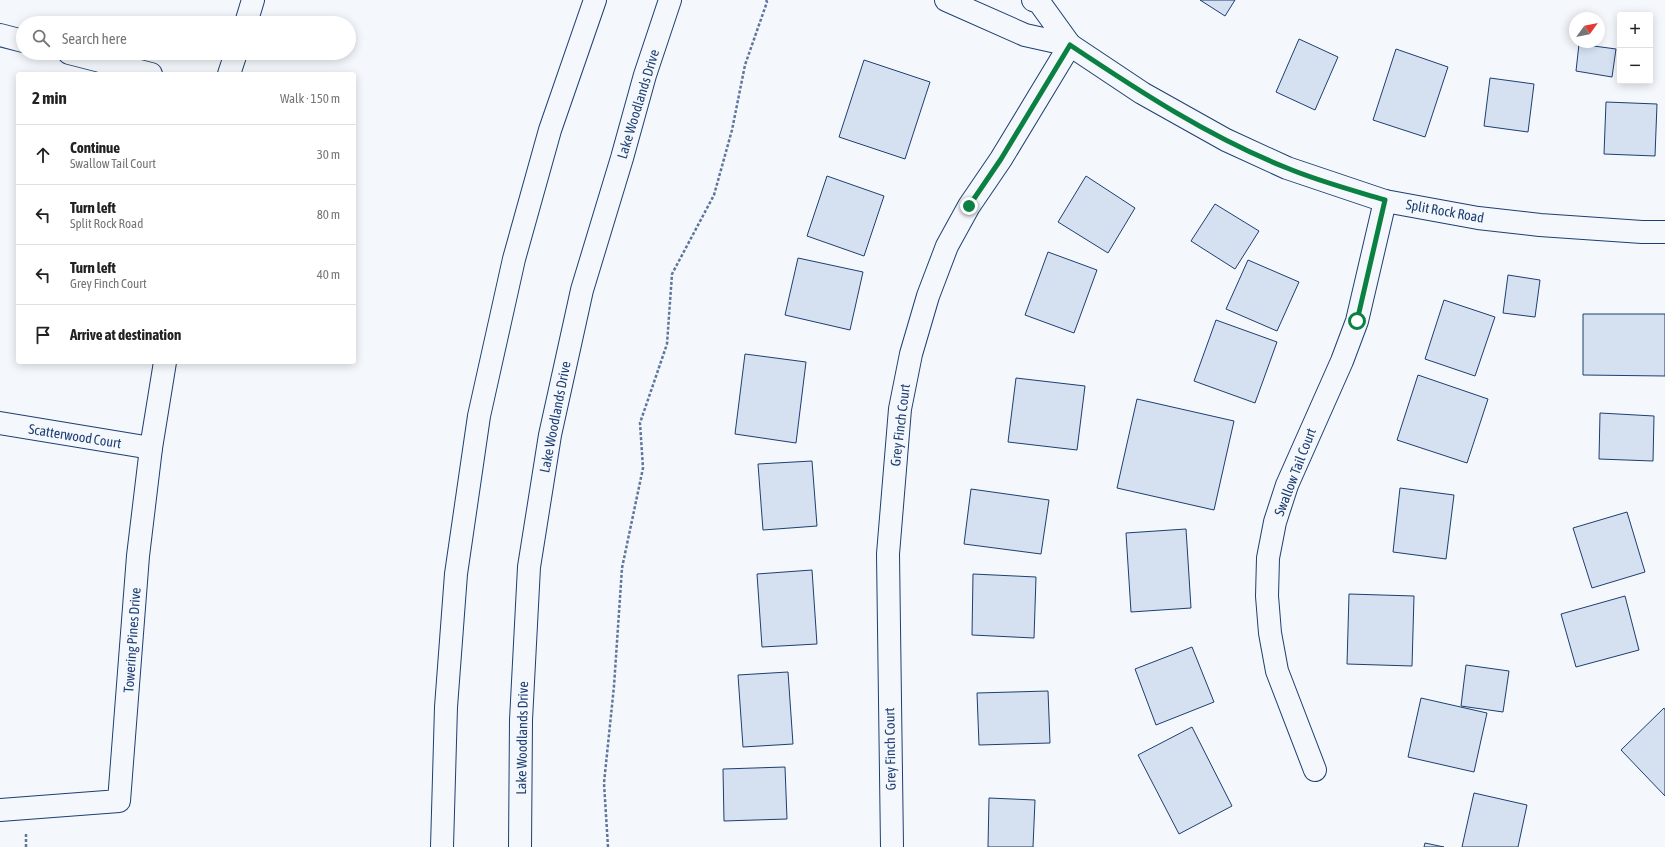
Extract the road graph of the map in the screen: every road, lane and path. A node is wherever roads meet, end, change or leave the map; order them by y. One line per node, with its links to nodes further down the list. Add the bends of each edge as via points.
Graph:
1 (253, 0): 7 (street)
2 (595, 0): 22 (street, via 550,130 514,259 479,416 456,574 446,707)
3 (670, 0): 23 (street, Lake Woodlands Drive, via 645,75 582,290 550,435 529,567 521,720)
4 (766, 0): 24 (path, via 745,65 732,130 714,195 672,274 667,344 640,423 643,468 622,568 604,783)
5 (946, 0): 10 (street, Split Rock Road, via 1025,35)
6 (1034, 0): 10 (street, Split Rock Road, via 1039,2)
7 (248, 16)
8 (0, 35): 9 (street)
9 (16, 39)
10 (1070, 45): 15 (street, Split Rock Road, via 1142,93 1226,140 1287,168); 25 (street, Grey Finch Court, via 1001,159 969,206 947,246 928,296 911,354 900,409 888,554)
11 (96, 60): 13 (street)
12 (233, 60): 14 (street)
13 (143, 72)
14 (229, 72)
15 (1385, 200): 16 (street, Split Rock Road, via 1486,219 1572,228); 20 (street, Swallow Tail Court, via 1357,321 1287,485 1275,522 1268,558 1267,596 1270,633 1278,671)
16 (1665, 232)
17 (165, 364): 19 (street, Towering Pines Drive)
18 (0, 423): 19 (street, Scatterwood Court)
19 (151, 448): 21 (street, Towering Pines Drive, via 138,556 119,801)
20 (1315, 770)
21 (0, 810)
22 (442, 847)
23 (520, 847)
24 (608, 847)
25 (892, 847)

